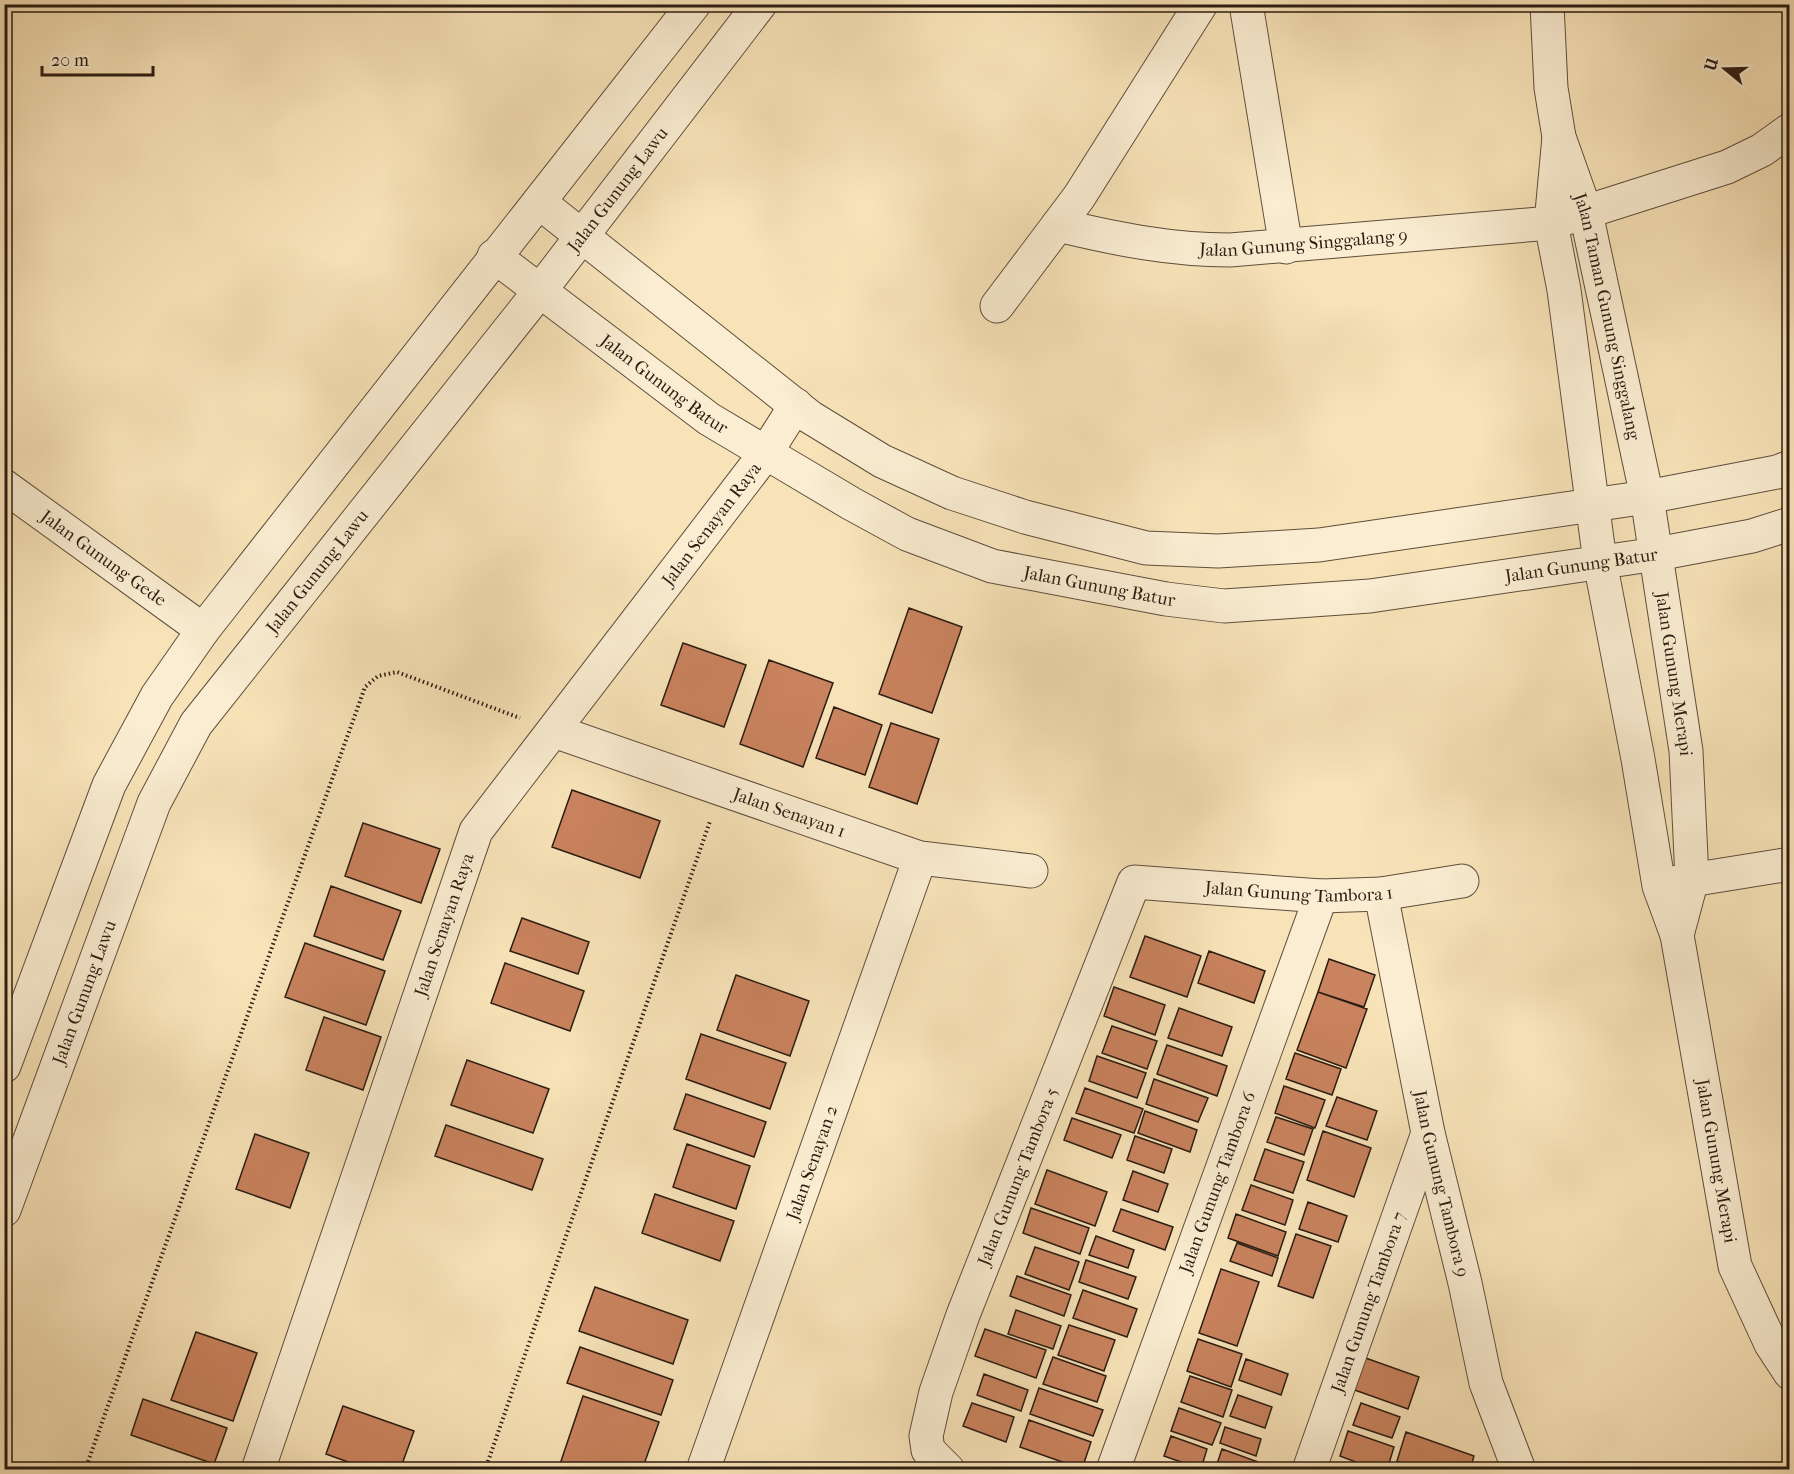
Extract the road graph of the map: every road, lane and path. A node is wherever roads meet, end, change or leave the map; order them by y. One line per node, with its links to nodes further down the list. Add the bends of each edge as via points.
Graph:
1 (694, 4): 8 (street)
2 (760, 4): 12 (street, Jalan Gunung Lawu)
3 (1201, 4): 11 (street)
4 (1246, 4): 13 (street)
5 (1547, 4): 7 (street, Jalan Taman Gunung Singgalang, via 1551,88)
6 (1790, 130): 9 (street, Jalan Gunung Singgalang 9, via 1762,150 1727,167)
7 (1559, 137): 9 (street, Jalan Taman Gunung Singgalang); 10 (street, Jalan Taman Gunung Singgalang)
8 (539, 202): 12 (street); 14 (street)
9 (1586, 213): 10 (street, Jalan Gunung Singgalang 9); 21 (street, Jalan Taman Gunung Singgalang)
10 (1551, 223): 13 (street, Jalan Gunung Singgalang 9); 22 (street, Jalan Taman Gunung Singgalang)
11 (1058, 225): 13 (street, Jalan Gunung Singgalang 9, via 1126,242 1189,250); 16 (street)
12 (582, 236): 15 (street, Jalan Gunung Lawu); 17 (street)
13 (1286, 247)
14 (494, 256): 15 (street, Jalan Gunung Batur); 28 (street)
15 (539, 292): 18 (street, Jalan Gunung Batur, via 709,419); 43 (street, Jalan Gunung Lawu, via 196,724 154,803)
16 (997, 306)
17 (796, 405): 18 (street, Jalan Senayan Raya); 24 (street, via 882,461 952,493)
18 (765, 454): 27 (street, Jalan Gunung Batur, via 907,534 992,566); 29 (street, Jalan Senayan Raya)
19 (1790, 467): 21 (street)
20 (4, 486): 28 (street, Jalan Gunung Gede)
21 (1647, 497): 22 (street); 25 (street, Jalan Taman Gunung Singgalang)
22 (1593, 504): 24 (street, via 1319,545 1218,550 1146,549); 26 (street, Jalan Taman Gunung Singgalang)
23 (1790, 524): 25 (street, Jalan Gunung Batur, via 1752,536)
24 (1062, 526): 27 (street)
25 (1657, 554): 26 (street, Jalan Gunung Batur); 34 (street, Jalan Gunung Merapi, via 1686,751)
26 (1600, 562): 27 (street, Jalan Gunung Batur, via 1370,596 1224,606); 37 (street, Jalan Gunung Merapi)
27 (1047, 577)
28 (203, 630): 41 (street, via 157,696 109,785)
29 (554, 731): 30 (street, Jalan Senayan 1); 45 (path, via 397,672 378,676 365,687); 46 (street, Jalan Senayan Raya, via 476,831)
30 (722, 788): 31 (street, Jalan Senayan 1); 47 (path)
31 (920, 858): 33 (street, Jalan Senayan 1); 48 (street, Jalan Senayan 2)
32 (1790, 864): 34 (street)
33 (1031, 871)
34 (1692, 879): 37 (street); 40 (street, Jalan Gunung Merapi)
35 (1462, 881): 38 (street, Jalan Gunung Tambora 1)
36 (1134, 882): 39 (street, Jalan Gunung Tambora 1); 49 (street, Jalan Gunung Tambora 5, via 936,1392 926,1436 928,1450)
37 (1659, 886): 40 (street, Jalan Gunung Merapi)
38 (1381, 894): 39 (street, Jalan Gunung Tambora 1); 42 (street, Jalan Gunung Tambora 9)
39 (1321, 896): 50 (street, Jalan Gunung Tambora 6)
40 (1677, 935): 44 (street, Jalan Gunung Merapi, via 1735,1266 1771,1344)
41 (4, 1066)
42 (1428, 1133): 51 (street, Jalan Gunung Tambora 7); 52 (street, Jalan Gunung Tambora 9, via 1486,1383)
43 (4, 1210)
44 (1790, 1373)
45 (85, 1470)
46 (258, 1470)
47 (485, 1470)
48 (703, 1470)
49 (948, 1470)
50 (1113, 1470)
51 (1310, 1470)
52 (1519, 1470)

